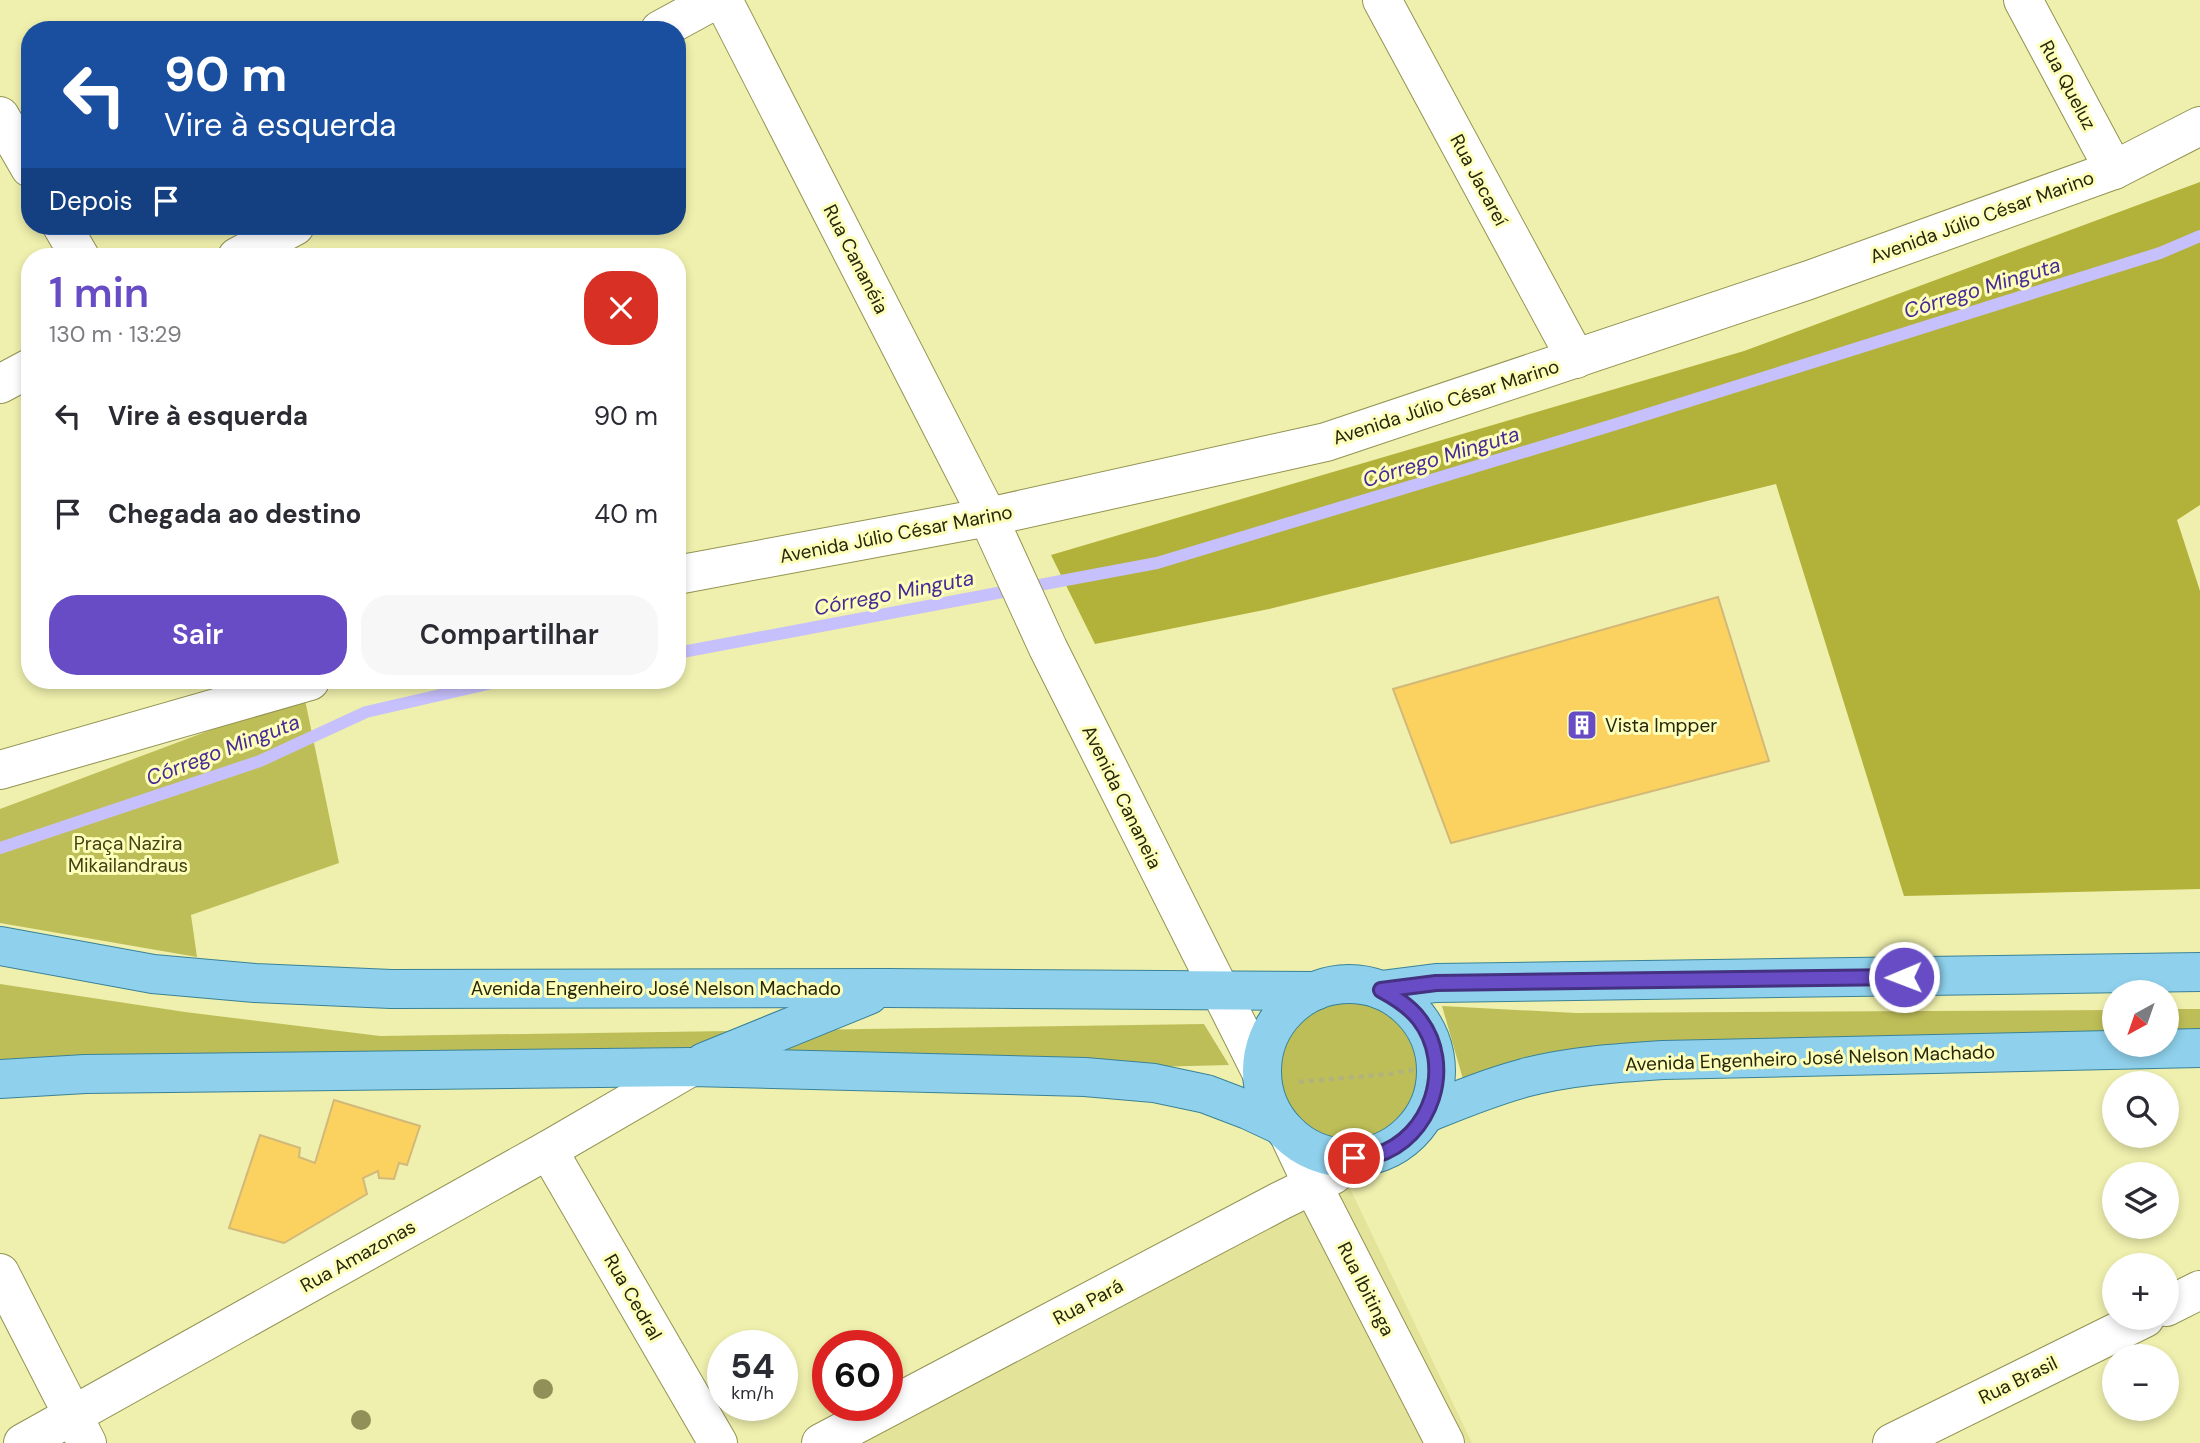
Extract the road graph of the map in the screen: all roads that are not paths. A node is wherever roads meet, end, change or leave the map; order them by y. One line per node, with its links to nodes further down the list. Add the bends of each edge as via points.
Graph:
1 (715, 0): 5 (street)
2 (723, 0): 15 (street, Rua Cananéia)
3 (1382, 0): 12 (street, Rua Jacareí)
4 (2022, 0): 9 (street, Rua Queluz)
5 (676, 21)
6 (0, 116): 8 (street)
7 (2196, 126): 9 (street, Avenida Júlio César Marino)
8 (21, 152)
9 (2114, 170): 12 (street, Avenida Júlio César Marino)
10 (278, 235): 11 (street)
11 (254, 248)
12 (1576, 359): 15 (street, Avenida Júlio César Marino, via 1326,442)
13 (21, 373): 14 (street)
14 (0, 384)
15 (988, 517): 16 (street, Avenida Júlio César Marino); 22 (street, Avenida Cananeia)
16 (686, 573)
17 (276, 689): 18 (street)
18 (0, 770)
19 (0, 946): 21 (main road, Avenida Engenheiro José Nelson Machado, via 153,974 256,984 391,989)
20 (2200, 972): 23 (main road, via 1436,983)
21 (887, 988): 22 (main road, Avenida Engenheiro José Nelson Machado); 26 (main road)
22 (1218, 990): 24 (main road, Avenida Engenheiro José Nelson Machado); 28 (street, Avenida Cananeia)
23 (1381, 990): 24 (main road, Avenida Engenheiro José Nelson Machado, via 1337,985); 29 (main road, via 1403,1002 1431,1041 1437,1065)
24 (1315, 991): 28 (main road, via 1293,1004 1276,1024 1265,1048)
25 (2200, 1048): 29 (main road, Avenida Engenheiro José Nelson Machado, via 1605,1063 1525,1078)
26 (691, 1067): 27 (main road, via 85,1074); 30 (main road, via 1085,1077 1154,1083 1206,1094); 31 (street, Rua Amazonas)
27 (0, 1079)
28 (1263, 1079): 30 (main road, via 1271,1109)
29 (1427, 1113): 32 (main road, via 1397,1145)
30 (1284, 1129): 32 (main road, via 1308,1148 1331,1157); 33 (street, Rua Ibitinga)
31 (548, 1150): 38 (street, Rua Amazonas); 40 (street, Rua Cedral)
32 (1354, 1158): 33 (street, Rua Pará)
33 (1312, 1186): 41 (street, Rua Pará); 42 (street, Rua Ibitinga)
34 (0, 1273): 38 (street)
35 (2200, 1290): 36 (street)
36 (2179, 1300)
37 (2121, 1330): 43 (street, Rua Brasil)
38 (80, 1429): 39 (street, Rua Amazonas)
39 (23, 1443)
40 (718, 1443)
41 (821, 1443)
42 (1445, 1443)
43 (1892, 1443)

